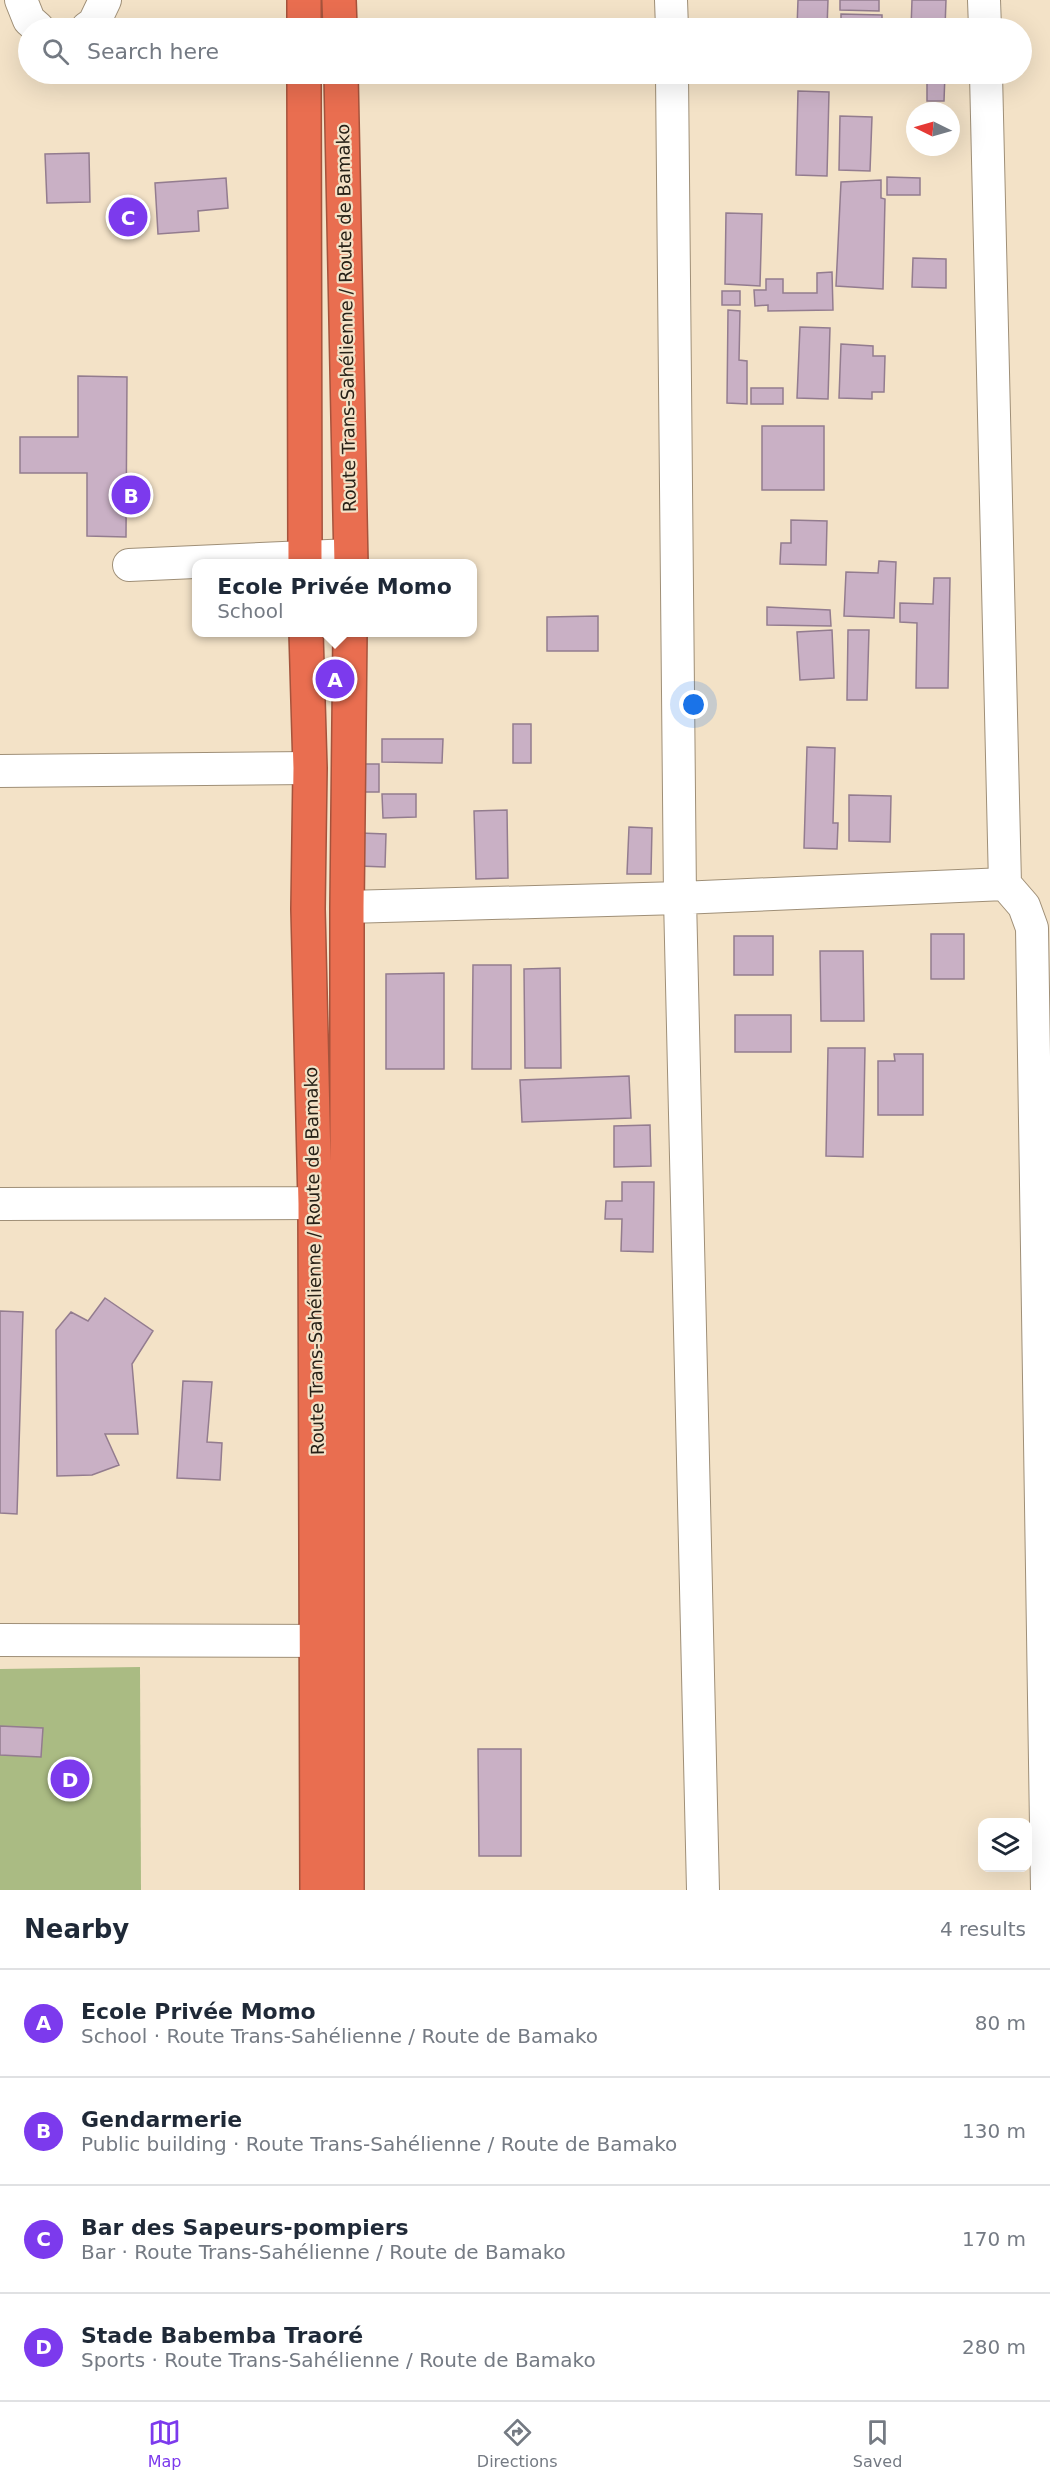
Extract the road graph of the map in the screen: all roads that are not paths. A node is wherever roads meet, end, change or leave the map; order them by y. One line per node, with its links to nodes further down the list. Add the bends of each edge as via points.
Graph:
1 (21, 0): 7 (street)
2 (105, 0): 8 (street)
3 (304, 0): 9 (highway)
4 (339, 0): 10 (highway)
5 (671, 0): 11 (street)
6 (984, 0): 12 (street)
7 (28, 18)
8 (96, 18)
9 (304, 18)
10 (340, 18)
11 (672, 18)
12 (985, 18)
13 (304, 84): 17 (highway)
14 (341, 84): 18 (highway, Route Trans-Sahélienne / Route de Bamako)
15 (672, 84): 25 (street)
16 (986, 84): 26 (street)
17 (305, 559)
18 (351, 559)
19 (192, 563): 20 (street)
20 (129, 565)
21 (306, 637): 23 (highway, Route Trans-Sahélienne / Route de Bamako)
22 (350, 637): 27 (highway, Route Trans-Sahélienne / Route de Bamako)
23 (310, 768): 24 (street); 29 (highway, Route Trans-Sahélienne / Route de Bamako, via 308,909)
24 (0, 771)
25 (680, 898): 26 (street); 27 (street); 35 (street)
26 (1026, 899): 36 (street, via 1032,928)
27 (347, 907): 28 (highway, Route Trans-Sahélienne / Route de Bamako)
28 (347, 1200): 29 (street); 32 (highway, Route Trans-Sahélienne / Route de Bamako)
29 (315, 1203): 30 (street); 32 (highway, Route Trans-Sahélienne / Route de Bamako)
30 (0, 1204)
31 (0, 1640): 32 (street)
32 (332, 1640): 33 (highway, Route Trans-Sahélienne / Route de Bamako); 34 (highway, Route Trans-Sahélienne / Route de Bamako)
33 (317, 1890)
34 (347, 1890)
35 (703, 1890)
36 (1047, 1890)

